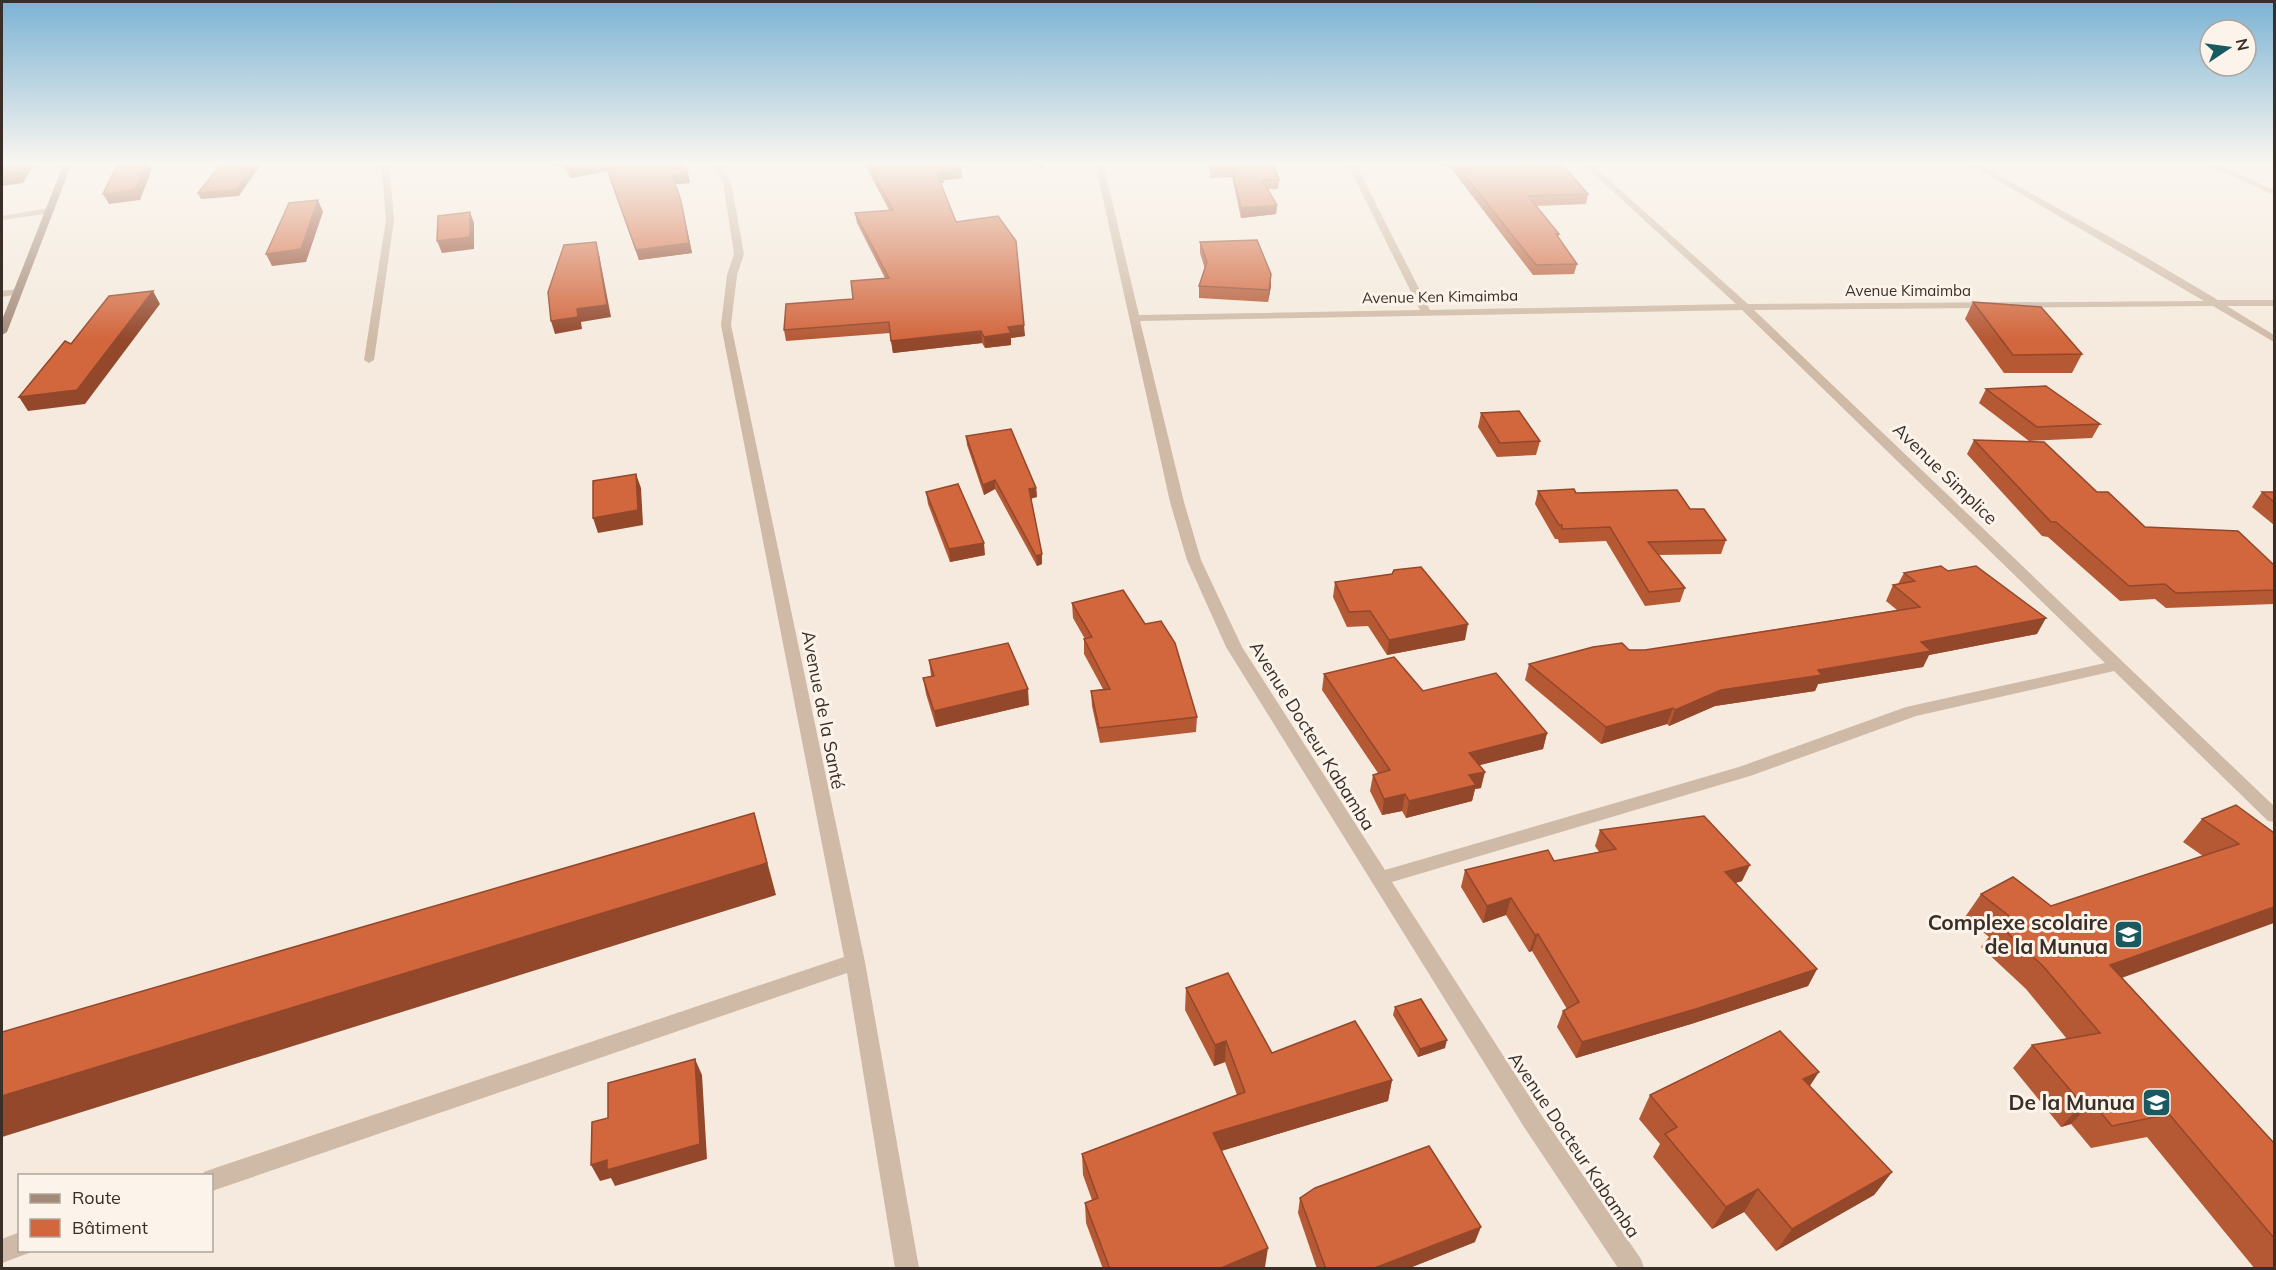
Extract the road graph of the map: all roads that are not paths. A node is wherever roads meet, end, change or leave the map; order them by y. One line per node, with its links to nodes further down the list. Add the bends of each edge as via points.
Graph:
1 (45, 222): 8 (main road)
2 (390, 222): 17 (street)
3 (734, 222): 21 (street, Avenue de la Santé, via 739,254 732,275 726,325)
4 (1112, 222): 14 (street, Avenue Docteur Kabamba)
5 (1381, 222): 13 (street)
6 (1651, 222): 12 (street, Avenue Simplice)
7 (2077, 222): 10 (street)
8 (17, 292): 9 (street); 15 (main road)
9 (2, 294)
10 (2215, 303): 11 (street, Avenue Kimaimba); 12 (street, Avenue Kimaimba); 16 (street)
11 (2274, 303)
12 (1745, 307): 13 (street, Avenue Ken Kimaimba); 18 (street, Avenue Simplice)
13 (1426, 312): 14 (street, Avenue Ken Kimaimba)
14 (1136, 318): 20 (street, Avenue Docteur Kabamba, via 1177,502 1194,560 1234,647)
15 (2, 329)
16 (2274, 339)
17 (369, 360)
18 (2117, 664): 19 (street, Avenue Simplice); 20 (street, via 1912,711 1744,772)
19 (2274, 816)
20 (1379, 879): 26 (street, Avenue Docteur Kabamba)
21 (855, 962): 22 (street); 25 (street, Avenue de la Santé)
22 (213, 1180)
23 (18, 1245): 24 (street)
24 (2, 1251)
25 (907, 1269)
26 (1632, 1269)

